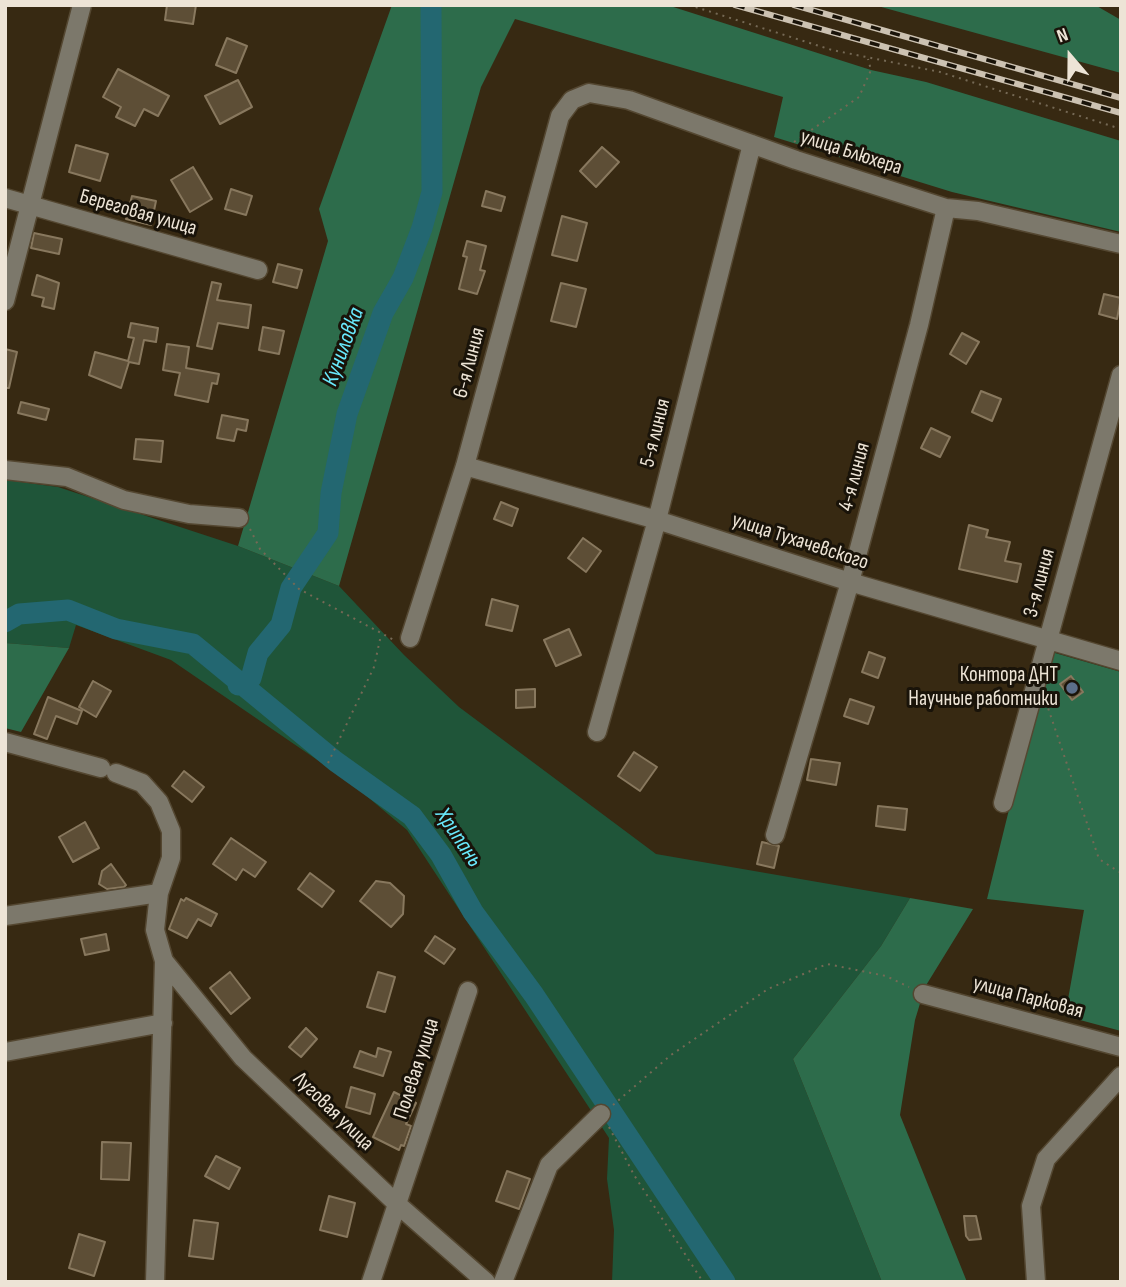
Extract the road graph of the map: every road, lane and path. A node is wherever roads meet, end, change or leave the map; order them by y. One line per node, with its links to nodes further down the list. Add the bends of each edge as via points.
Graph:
1 (82, 5): 9 (street)
2 (689, 5): 3 (path)
3 (867, 57): 5 (path, via 940,72); 7 (path, via 871,70 859,97)
4 (572, 100): 6 (street, улица Блюхера, via 589,93 629,100); 15 (street, 6-я Линия, via 560,116)
5 (1121, 129)
6 (752, 144): 7 (street, улица Блюхера); 18 (street, 5-я линия)
7 (780, 154): 10 (street, улица Блюхера)
8 (5, 198): 9 (street, Береговая улица)
9 (29, 206): 12 (street, Береговая улица); 13 (street)
10 (946, 208): 11 (street, улица Блюхера, via 978,211); 19 (street, 4-я линия)
11 (1121, 244)
12 (258, 271)
13 (5, 301)
14 (1121, 375): 22 (street, 3-я линия)
15 (465, 466): 18 (street, улица Тухачевского); 21 (street, 6-я Линия)
16 (5, 470): 17 (street, via 67,477 124,500 189,514)
17 (239, 518): 20 (path, via 253,531 260,549 299,589)
18 (657, 520): 19 (street, улица Тухачевского); 25 (street, 5-я линия)
19 (850, 582): 22 (street, улица Тухачевского); 29 (street, 4-я линия)
20 (382, 633): 21 (path, via 402,642); 27 (path, via 374,667)
21 (410, 638)
22 (1048, 640): 23 (street, улица Тухачевского); 28 (street, 3-я линия)
23 (1121, 661)
24 (1045, 699): 30 (path, via 1092,844 1099,859)
25 (597, 732)
26 (5, 742): 31 (street, via 142,783 159,802 171,831 171,858)
27 (328, 763)
28 (1003, 803)
29 (775, 835)
30 (1121, 873)
31 (159, 893): 32 (street); 33 (street, via 155,930)
32 (5, 916)
33 (164, 961): 36 (street); 41 (street, Луговая улица, via 243,1058)
34 (468, 990): 41 (street, Полевая улица)
35 (923, 994): 37 (street, улица Парковая); 40 (path, via 886,976 827,964 768,989 671,1055)
36 (163, 1023): 38 (street); 42 (street)
37 (1121, 1047)
38 (5, 1052)
39 (1121, 1076): 47 (street, via 1046,1159 1031,1206)
40 (601, 1114): 45 (street, via 549,1165); 46 (path)
41 (397, 1204): 43 (street, Полевая улица); 44 (street, Луговая улица)
42 (155, 1282)
43 (371, 1282)
44 (486, 1282)
45 (503, 1282)
46 (703, 1282)
47 (1036, 1282)

